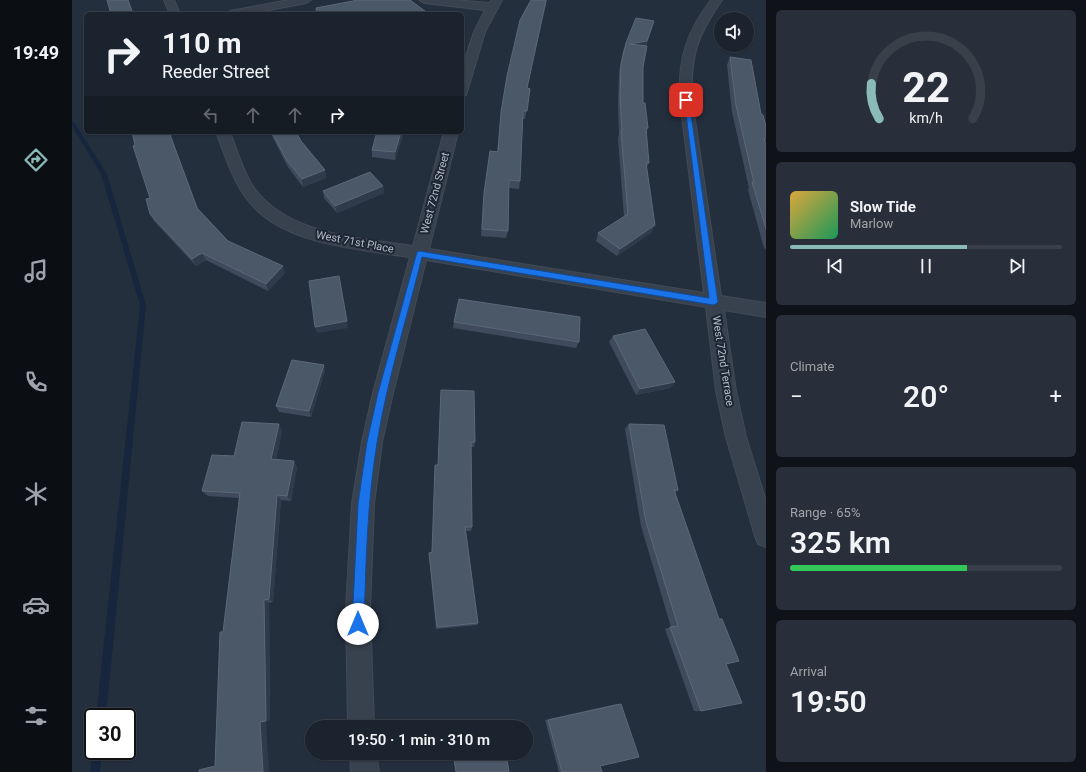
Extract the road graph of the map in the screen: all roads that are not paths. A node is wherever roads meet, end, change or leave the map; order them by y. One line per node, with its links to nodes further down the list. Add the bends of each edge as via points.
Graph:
1 (170, 0): 6 (street)
2 (306, 0): 7 (street)
3 (424, 0): 5 (street)
4 (717, 0): 12 (street, West 72nd Terrace, via 698,26 690,45 685,82)
5 (495, 4): 8 (street, via 485,17)
6 (174, 12)
7 (241, 12)
8 (464, 85)
9 (224, 134): 11 (street, West 71st Place, via 246,187 255,199 284,221 322,237)
10 (451, 134): 11 (street, West 72nd Street)
11 (419, 254): 12 (street, West 71st Place); 15 (street, West 72nd Street, via 372,442 363,504 358,609)
12 (713, 302): 13 (street, West 71st Place); 14 (street, West 72nd Terrace, via 726,392 736,437)
13 (766, 310)
14 (766, 536)
15 (361, 720)
16 (364, 760): 17 (street)
17 (365, 772)

